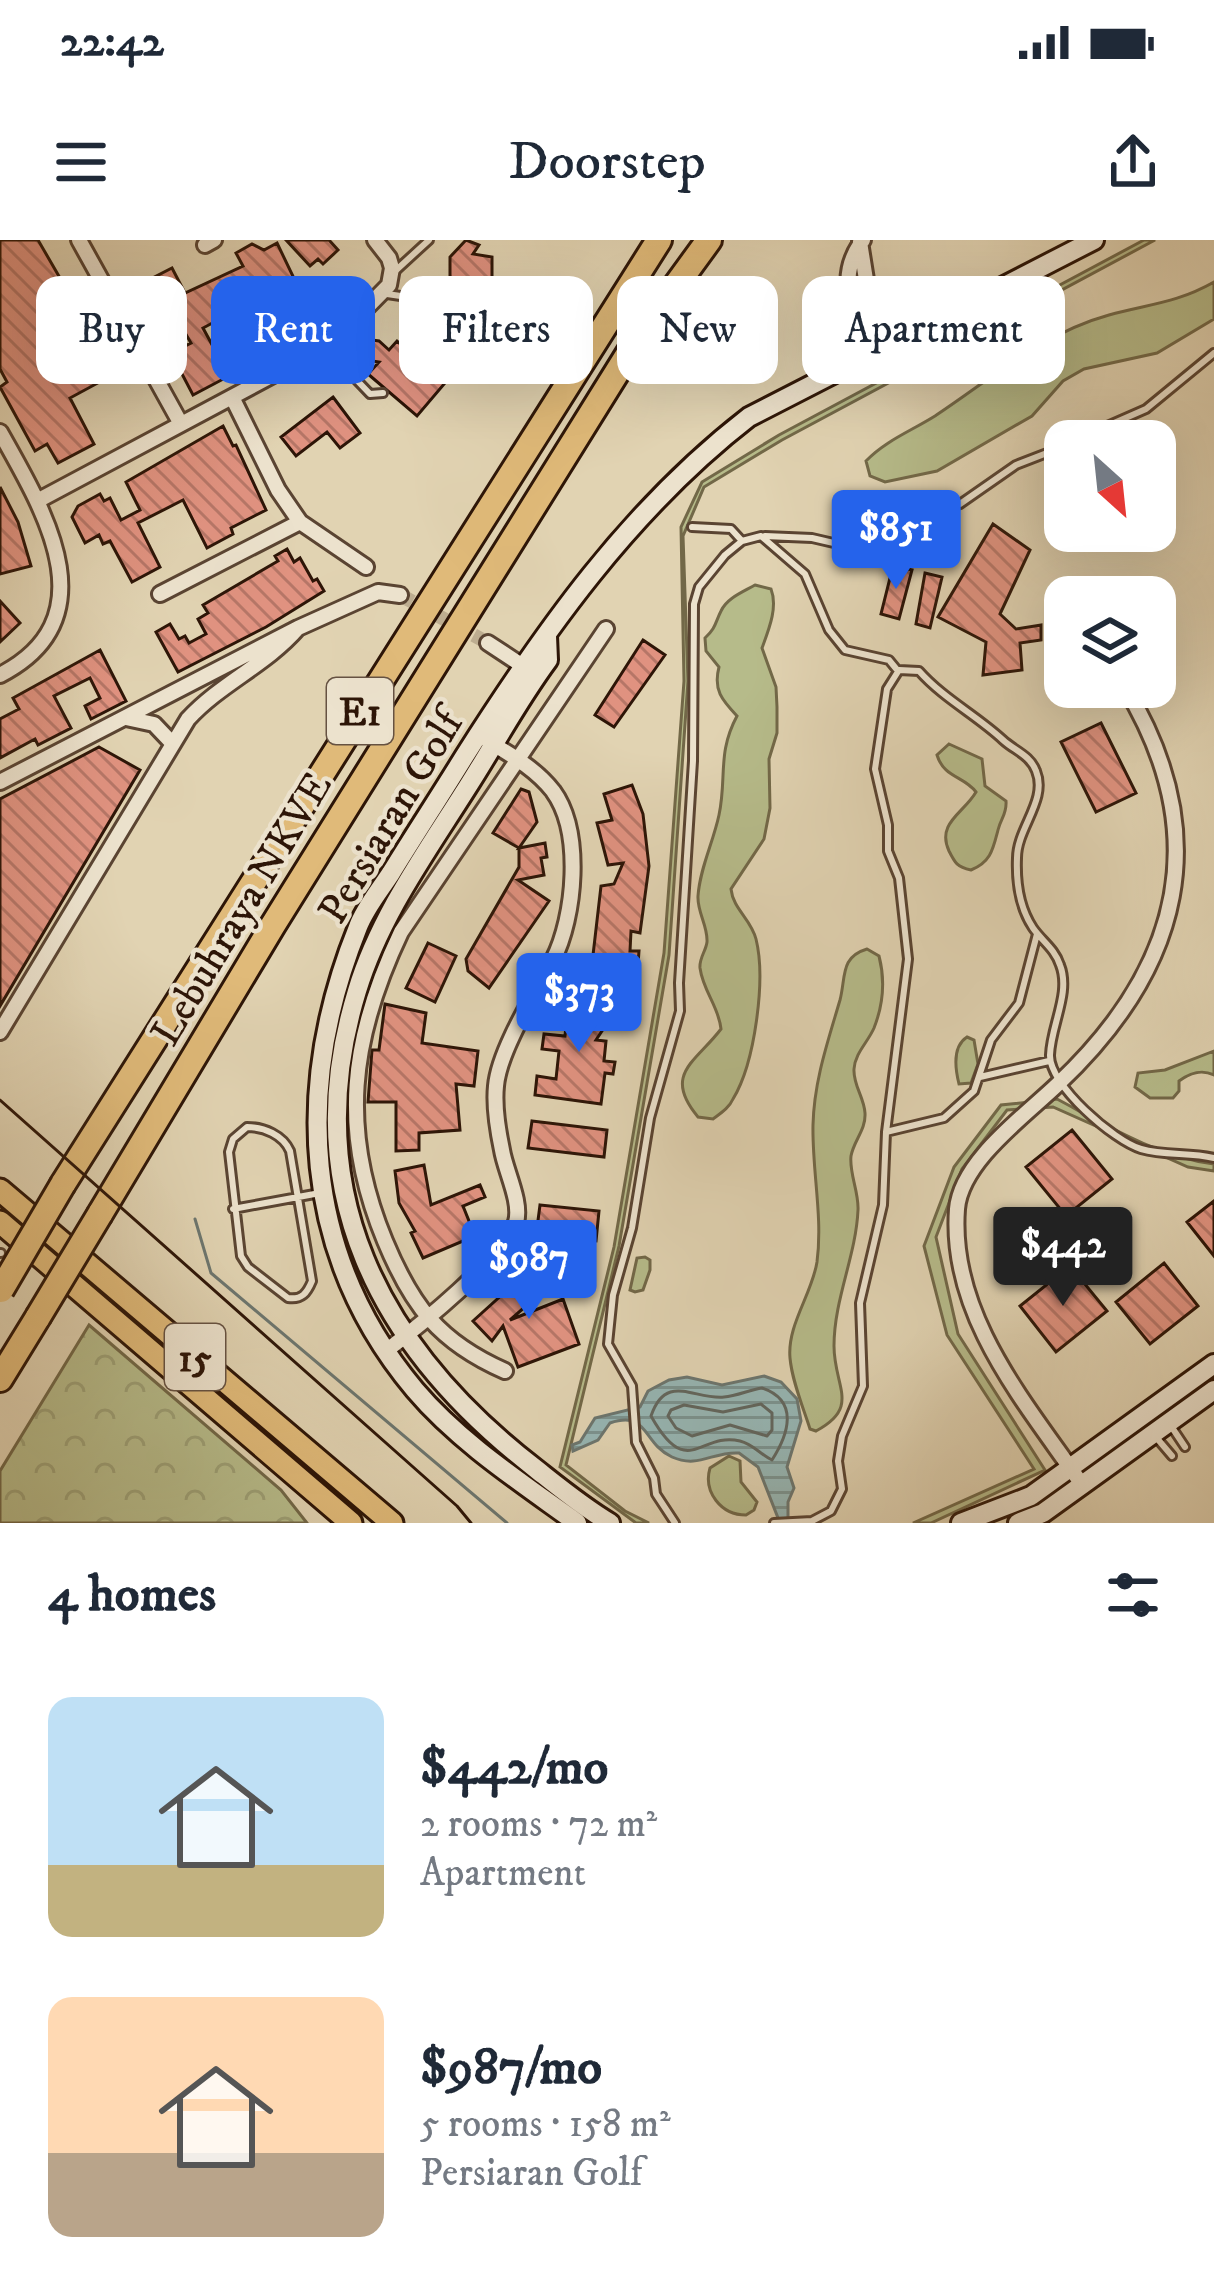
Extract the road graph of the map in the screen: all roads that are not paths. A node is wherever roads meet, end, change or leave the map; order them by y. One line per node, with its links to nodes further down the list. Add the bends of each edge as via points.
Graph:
1 (79, 240): 22 (street)
2 (375, 240): 8 (street)
3 (429, 240): 8 (lane)
4 (659, 240): 59 (highway, Lebuhraya NKVE / E1, bridge)
5 (709, 240): 65 (highway, Lebuhraya NKVE / E1, bridge, via 642,332 273,926)
6 (1094, 240): 11 (street, Persiaran Golf)
7 (861, 241): 9 (street); 10 (street)
8 (391, 276): 12 (street)
9 (849, 276)
10 (866, 276)
11 (1022, 276)
12 (383, 293): 13 (lane); 14 (street)
13 (399, 296)
14 (375, 301)
15 (1214, 353): 21 (lane)
16 (256, 384): 20 (street)
17 (361, 384): 19 (lane)
18 (810, 384): 37 (street, Persiaran Golf, via 722,437 620,538 566,603 547,636 548,660)
19 (383, 393)
20 (232, 397): 22 (street); 26 (street)
21 (1121, 420)
22 (181, 424): 25 (street)
23 (0, 432): 25 (street)
24 (1044, 454): 28 (lane, via 960,504 895,519 864,540)
25 (39, 500): 38 (street, via 59,553 62,591 50,631)
26 (300, 522): 30 (street); 31 (street)
27 (692, 527): 29 (lane, via 731,529)
28 (761, 536): 29 (lane); 36 (lane, via 805,574 845,650 889,660)
29 (742, 541): 78 (lane, via 711,571 694,604 680,1011 650,1118 608,1345 632,1386 636,1442)
30 (366, 567)
31 (160, 594)
32 (400, 596): 33 (street, via 378,592)
33 (298, 628): 40 (street); 42 (street, via 207,698)
34 (606, 628): 43 (street)
35 (488, 644): 37 (street)
36 (898, 670): 46 (lane, via 919,671 1038,773 1016,880); 52 (lane, via 886,689 875,769 908,959)
37 (530, 671): 41 (street, Persiaran Golf)
38 (0, 675)
39 (1142, 708): 44 (street)
40 (123, 718): 42 (street, via 154,724); 45 (street)
41 (487, 740): 43 (street); 55 (street, Persiaran Golf, via 359,922 321,1057); 61 (street, Persiaran Golf, via 386,917 357,992 338,1078 348,1217)
42 (172, 743): 48 (street)
43 (517, 758): 60 (street, via 401,932 376,984 361,1049 353,1103 366,1193 405,1289); 60 (street, via 553,790 566,819 570,911 496,1083 515,1224)
44 (1180, 767)
45 (0, 782)
46 (1038, 933): 49 (lane, via 1061,967); 50 (lane, via 1019,1004 991,1040)
47 (1178, 935): 51 (street, via 1146,988)
48 (0, 1032)
49 (1049, 1060): 50 (lane); 51 (lane)
50 (980, 1077): 52 (lane, via 944,1118)
51 (1060, 1083): 53 (lane, via 1130,1145); 70 (street, via 973,1169 958,1203 957,1239 988,1344)
52 (886, 1132): 72 (lane, via 883,1205 860,1304 863,1386 842,1436 842,1489 831,1510)
53 (1214, 1159)
54 (0, 1190): 75 (main road, 15)
55 (320, 1193): 56 (lane); 62 (street, Persiaran Golf, via 338,1253)
56 (296, 1197): 57 (lane); 57 (lane, via 286,1143 247,1127 229,1152); 57 (lane, via 312,1281 295,1299 248,1267)
57 (233, 1210)
58 (0, 1222): 71 (main road, 15)
59 (0, 1291)
60 (427, 1317): 61 (street); 64 (street, via 472,1356)
61 (404, 1337): 62 (street); 77 (street, Persiaran Golf, via 478,1422)
62 (386, 1351): 76 (street, Persiaran Golf, via 418,1393)
63 (1214, 1364): 70 (street)
64 (506, 1371)
65 (2, 1379)
66 (1214, 1390): 67 (street)
67 (1161, 1429): 68 (lane); 69 (lane); 70 (street)
68 (1185, 1447)
69 (1172, 1456)
70 (1077, 1477): 80 (street); 81 (street, via 1043,1513)
71 (308, 1487): 73 (street); 74 (main road, 15)
72 (790, 1521): 79 (lane)
73 (331, 1523)
74 (351, 1523)
75 (392, 1523)
76 (577, 1523)
77 (610, 1523)
78 (675, 1523)
79 (775, 1523)
80 (961, 1523)
81 (1018, 1523)

